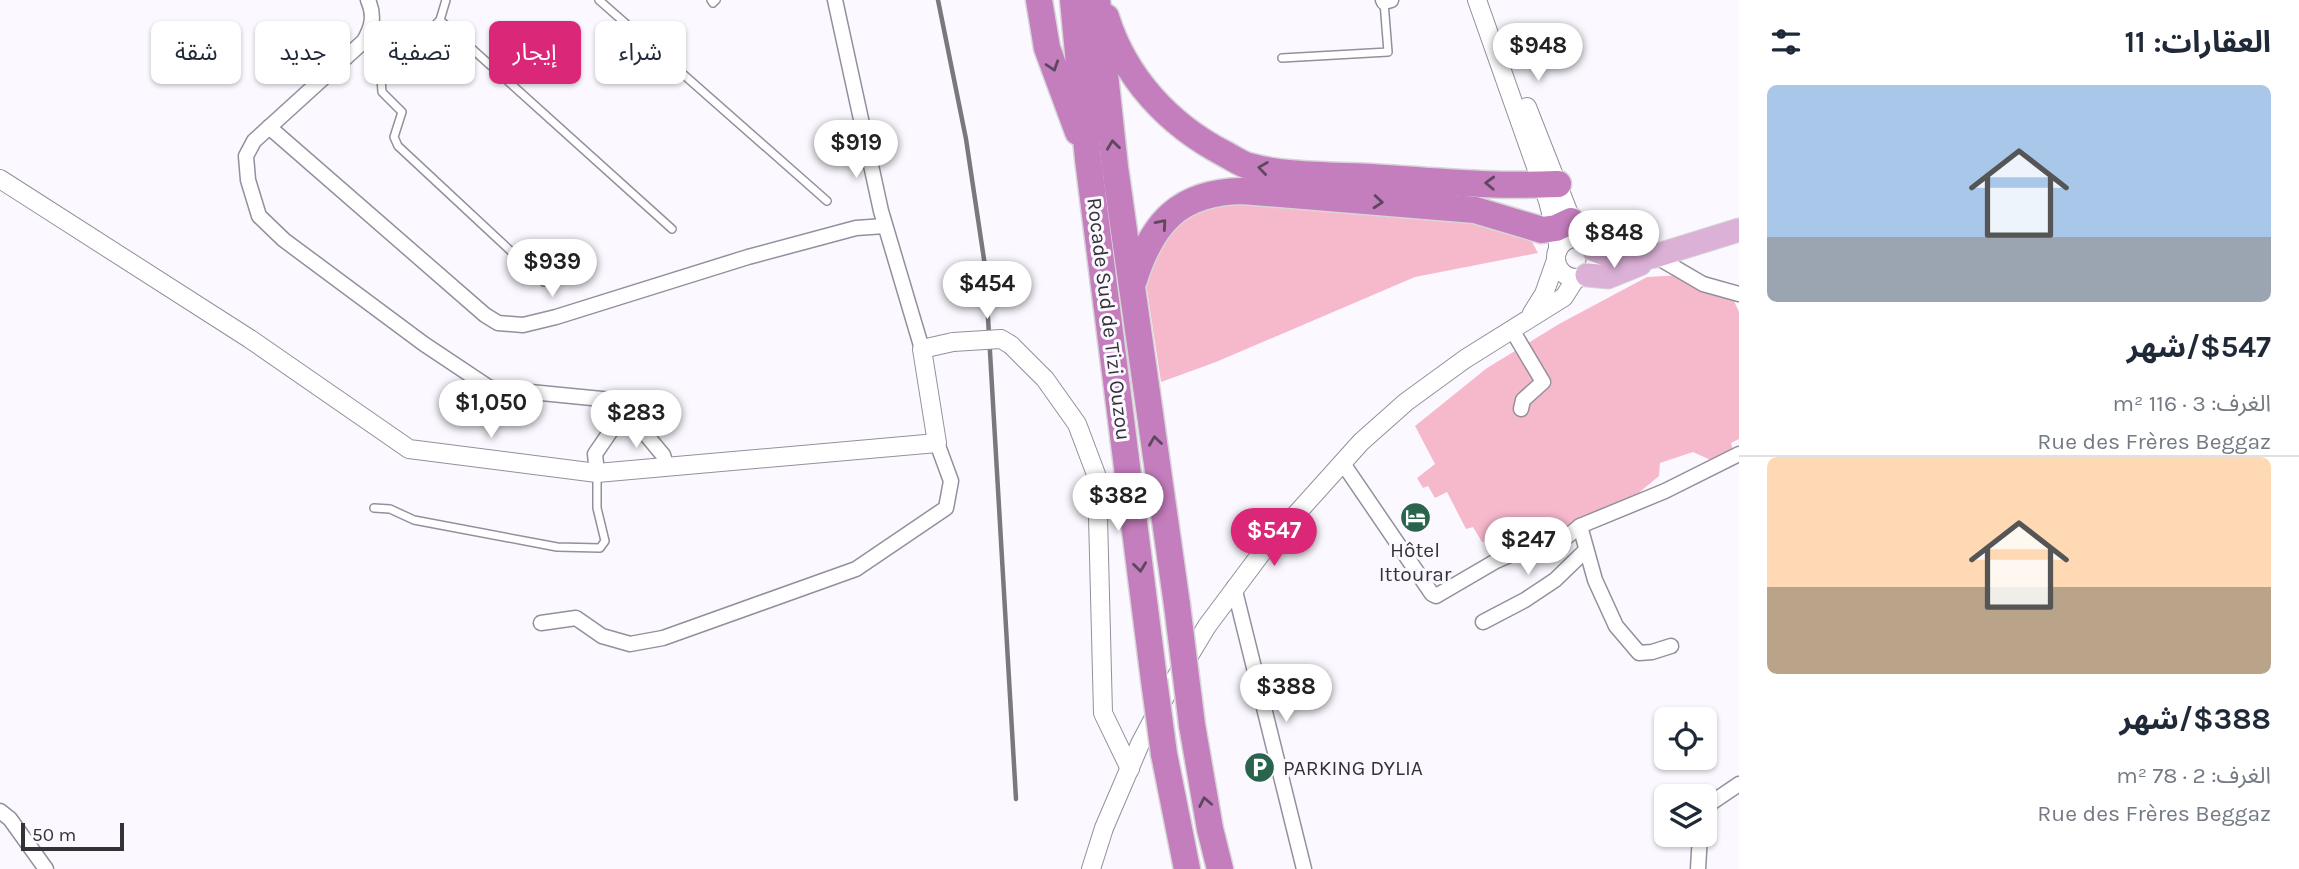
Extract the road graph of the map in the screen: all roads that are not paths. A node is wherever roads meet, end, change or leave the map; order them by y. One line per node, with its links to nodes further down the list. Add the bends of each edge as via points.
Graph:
1 (369, 0): 12 (street, via 372,27 364,41)
2 (446, 0): 10 (lane)
3 (599, 0): 16 (lane)
4 (835, 0): 17 (street)
5 (1039, 0): 13 (highway, one-way to 13, via 1047,48)
6 (1073, 0): 13 (highway, Rocade Sud de Tizi Ouzou)
7 (1099, 0): 15 (highway, one-way to 7, via 1300,173 1248,166 1208,145 1156,105 1126,64); 24 (highway, Rocade Sud de Tizi Ouzou, one-way to 7, via 1112,139)
8 (1478, 0): 15 (street, via 1509,63)
9 (1386, 1): 11 (lane, via 1388,52)
10 (440, 20): 18 (lane); 23 (lane, via 381,78 382,92 402,112 394,137 398,146)
11 (1282, 58)
12 (269, 127): 17 (street, via 498,323 523,325 556,317 748,257 856,228); 29 (street, via 246,156 252,198 270,229 490,388 612,400)
13 (1088, 159): 49 (highway, Rocade Sud de Tizi Ouzou, one-way to 49, bridge, via 1164,754)
14 (0, 179): 34 (street, via 250,339 409,449)
15 (1550, 184): 20 (street)
16 (827, 201)
17 (885, 226): 27 (street)
18 (671, 229)
19 (1739, 229): 21 (main road)
20 (1570, 241): 21 (main road, via 1626,262); 22 (street, via 1565,275); 22 (street, via 1596,261); 24 (highway, one-way to 20, via 1143,252 1163,220 1179,206 1222,191 1450,208 1494,215); 26 (street, via 1544,294)
21 (1655, 256): 22 (main road, via 1608,277); 25 (street, via 1703,284)
22 (1581, 277): 26 (street, via 1564,297)
23 (544, 282)
24 (1133, 285): 50 (highway, Rocade Sud de Tizi Ouzou, one-way to 24, bridge, via 1192,725)
25 (1739, 294)
26 (1519, 326): 28 (street, via 1543,382 1523,400); 32 (street, via 1406,402)
27 (922, 349): 30 (street); 42 (street, bridge, via 1001,339 1045,379 1081,433 1097,477 1103,713)
28 (1521, 409)
29 (621, 416): 33 (street, via 633,419 663,455); 34 (street, via 595,454)
30 (937, 443): 33 (street); 40 (street, via 951,481 946,508 856,569 663,638 630,644 602,636 576,618)
31 (1739, 454): 36 (street)
32 (1342, 462): 36 (street, via 1436,596 1496,561 1564,538); 38 (street)
33 (667, 467): 34 (street)
34 (597, 473): 35 (lane, via 597,508 604,541 600,548 557,547)
35 (374, 508)
36 (1580, 526): 37 (street)
37 (1586, 550): 39 (street, via 1555,580); 41 (street, via 1616,626 1639,653)
38 (1234, 587): 42 (street, via 1169,689); 51 (street)
39 (1483, 622)
40 (541, 623)
41 (1671, 646)
42 (1130, 769): 48 (street)
43 (1739, 784): 44 (street)
44 (1717, 799)
45 (0, 811): 47 (street)
46 (1699, 847): 52 (street)
47 (46, 869)
48 (1091, 869)
49 (1187, 869)
50 (1220, 869)
51 (1304, 869)
52 (1698, 869)

